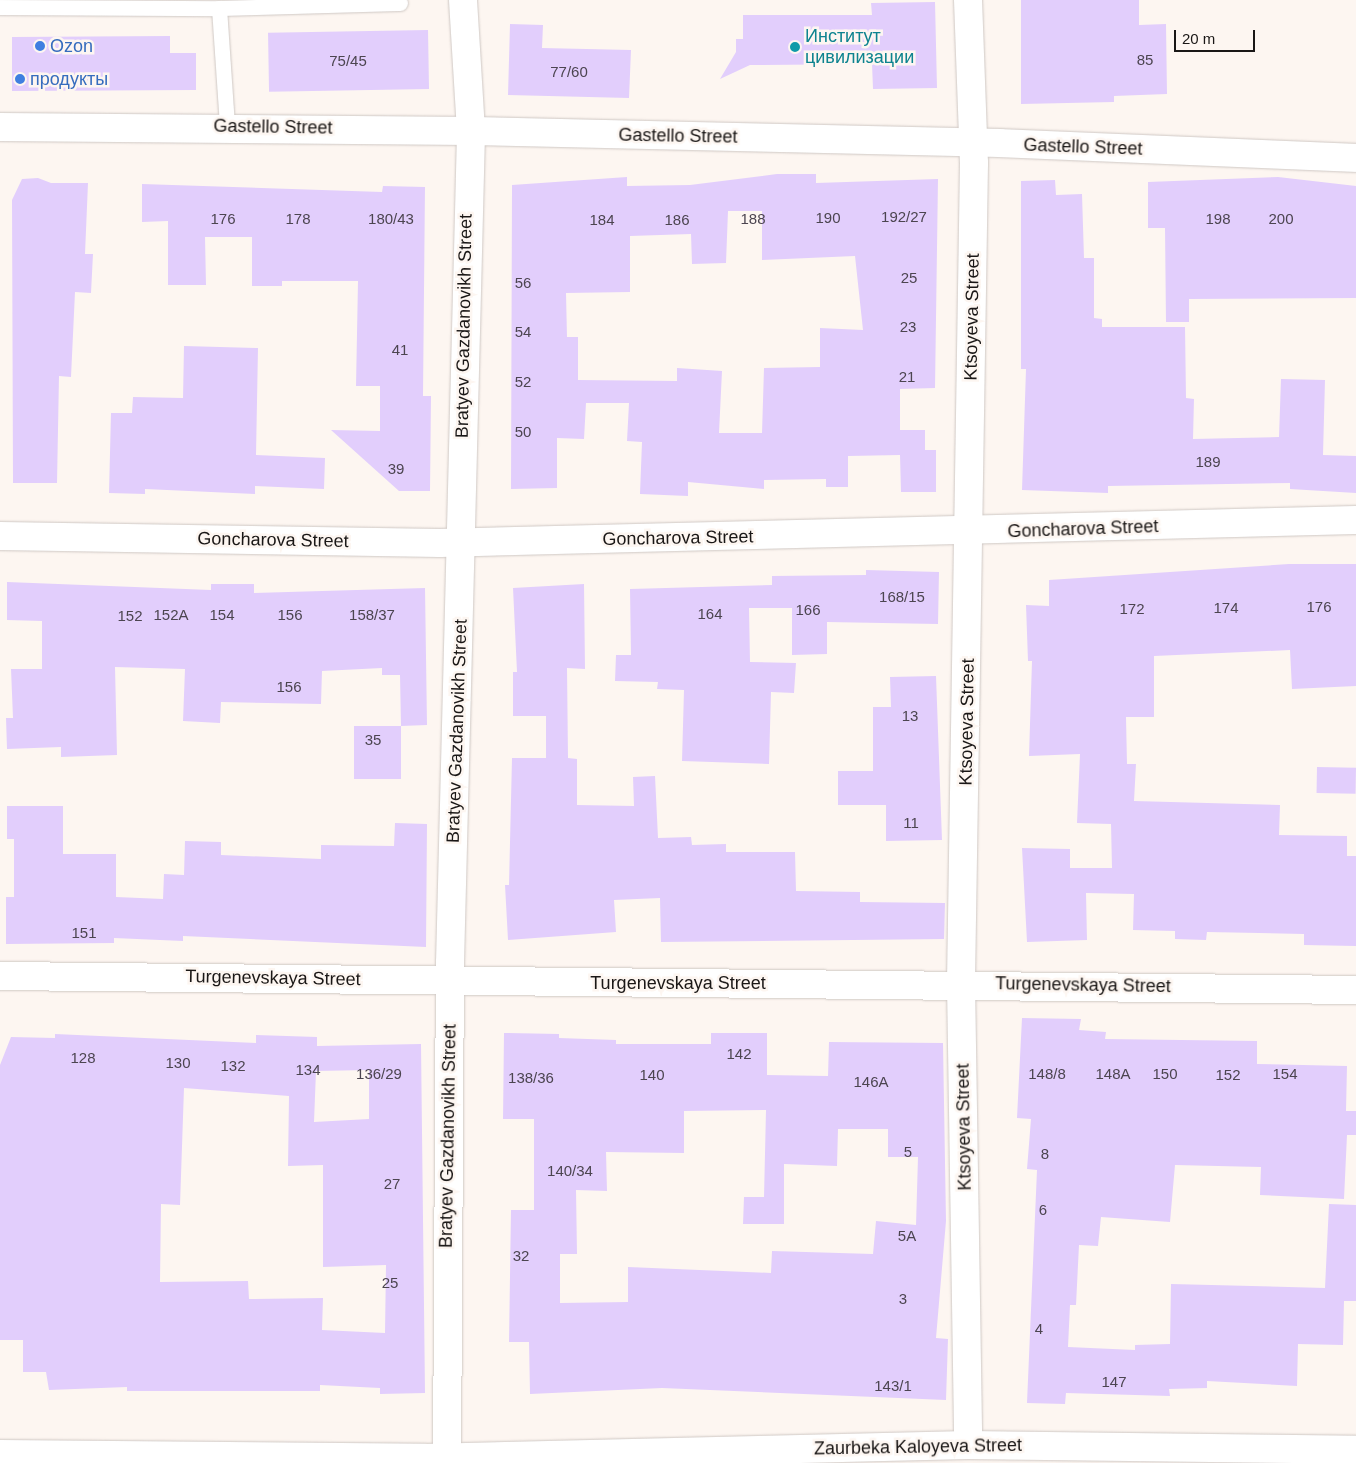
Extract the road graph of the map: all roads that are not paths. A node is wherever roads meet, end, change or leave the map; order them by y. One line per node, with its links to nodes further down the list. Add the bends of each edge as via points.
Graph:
1 (463, 0): 8 (street, Bratyev Gazdanovikh Street)
2 (968, 0): 9 (street, Ktsoyeva Street)
3 (400, 2): 5 (lane)
4 (0, 7): 5 (lane)
5 (219, 8): 6 (lane)
6 (227, 126): 7 (street, Gastello Street); 8 (street, Gastello Street)
7 (0, 127)
8 (471, 131): 9 (street, Gastello Street); 14 (street, Bratyev Gazdanovikh Street)
9 (973, 143): 10 (street, Gastello Street); 12 (street, Ktsoyeva Street)
10 (1356, 158)
11 (1356, 520): 12 (street, Goncharova Street)
12 (969, 532): 14 (street, Goncharova Street); 17 (street, Ktsoyeva Street)
13 (0, 536): 14 (street, Goncharova Street)
14 (461, 542): 16 (street, Bratyev Gazdanovikh Street)
15 (0, 976): 16 (street, Turgenevskaya Street)
16 (449, 982): 17 (street, Turgenevskaya Street); 22 (street, Bratyev Gazdanovikh Street)
17 (961, 982): 18 (street, Turgenevskaya Street); 19 (street, Ktsoyeva Street)
18 (1356, 990)
19 (968, 1445): 20 (street, Zaurbeka Kaloyeva Street); 22 (street, Zaurbeka Kaloyeva Street)
20 (1356, 1450)
21 (0, 1454): 22 (street, Zaurbeka Kaloyeva Street)
22 (447, 1460)

